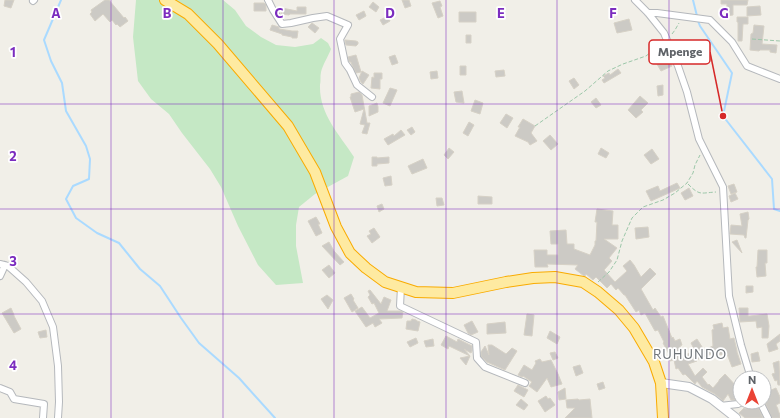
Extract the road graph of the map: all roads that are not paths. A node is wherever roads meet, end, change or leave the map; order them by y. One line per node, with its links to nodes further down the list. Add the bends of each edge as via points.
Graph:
1 (165, 0): 9 (highway, via 188,14 218,44 288,126 315,172 336,227 350,253 385,282)
2 (268, 0): 6 (street, via 282,24 327,16 348,25 340,39 345,63 357,85)
3 (635, 0): 4 (street)
4 (648, 13): 5 (street, via 710,20 732,42 747,66); 10 (street, via 667,39 687,92 699,139 723,187 729,296)
5 (780, 79)
6 (372, 97)
7 (2, 264): 8 (street); 17 (street, via 26,282 42,301 53,327 58,366)
8 (0, 276)
9 (401, 287): 11 (street, via 400,306 476,342 477,358 485,367); 12 (highway, via 416,292 453,293 533,278 555,277 582,282 620,310 654,362)
10 (749, 370)
11 (525, 383)
12 (661, 383): 15 (main road, via 689,387); 18 (highway)
13 (0, 388): 16 (street, via 10,392 14,399 44,404)
14 (732, 405): 15 (street)
15 (720, 406): 19 (main road)
16 (43, 418)
17 (58, 418)
18 (663, 418)
19 (736, 418)

